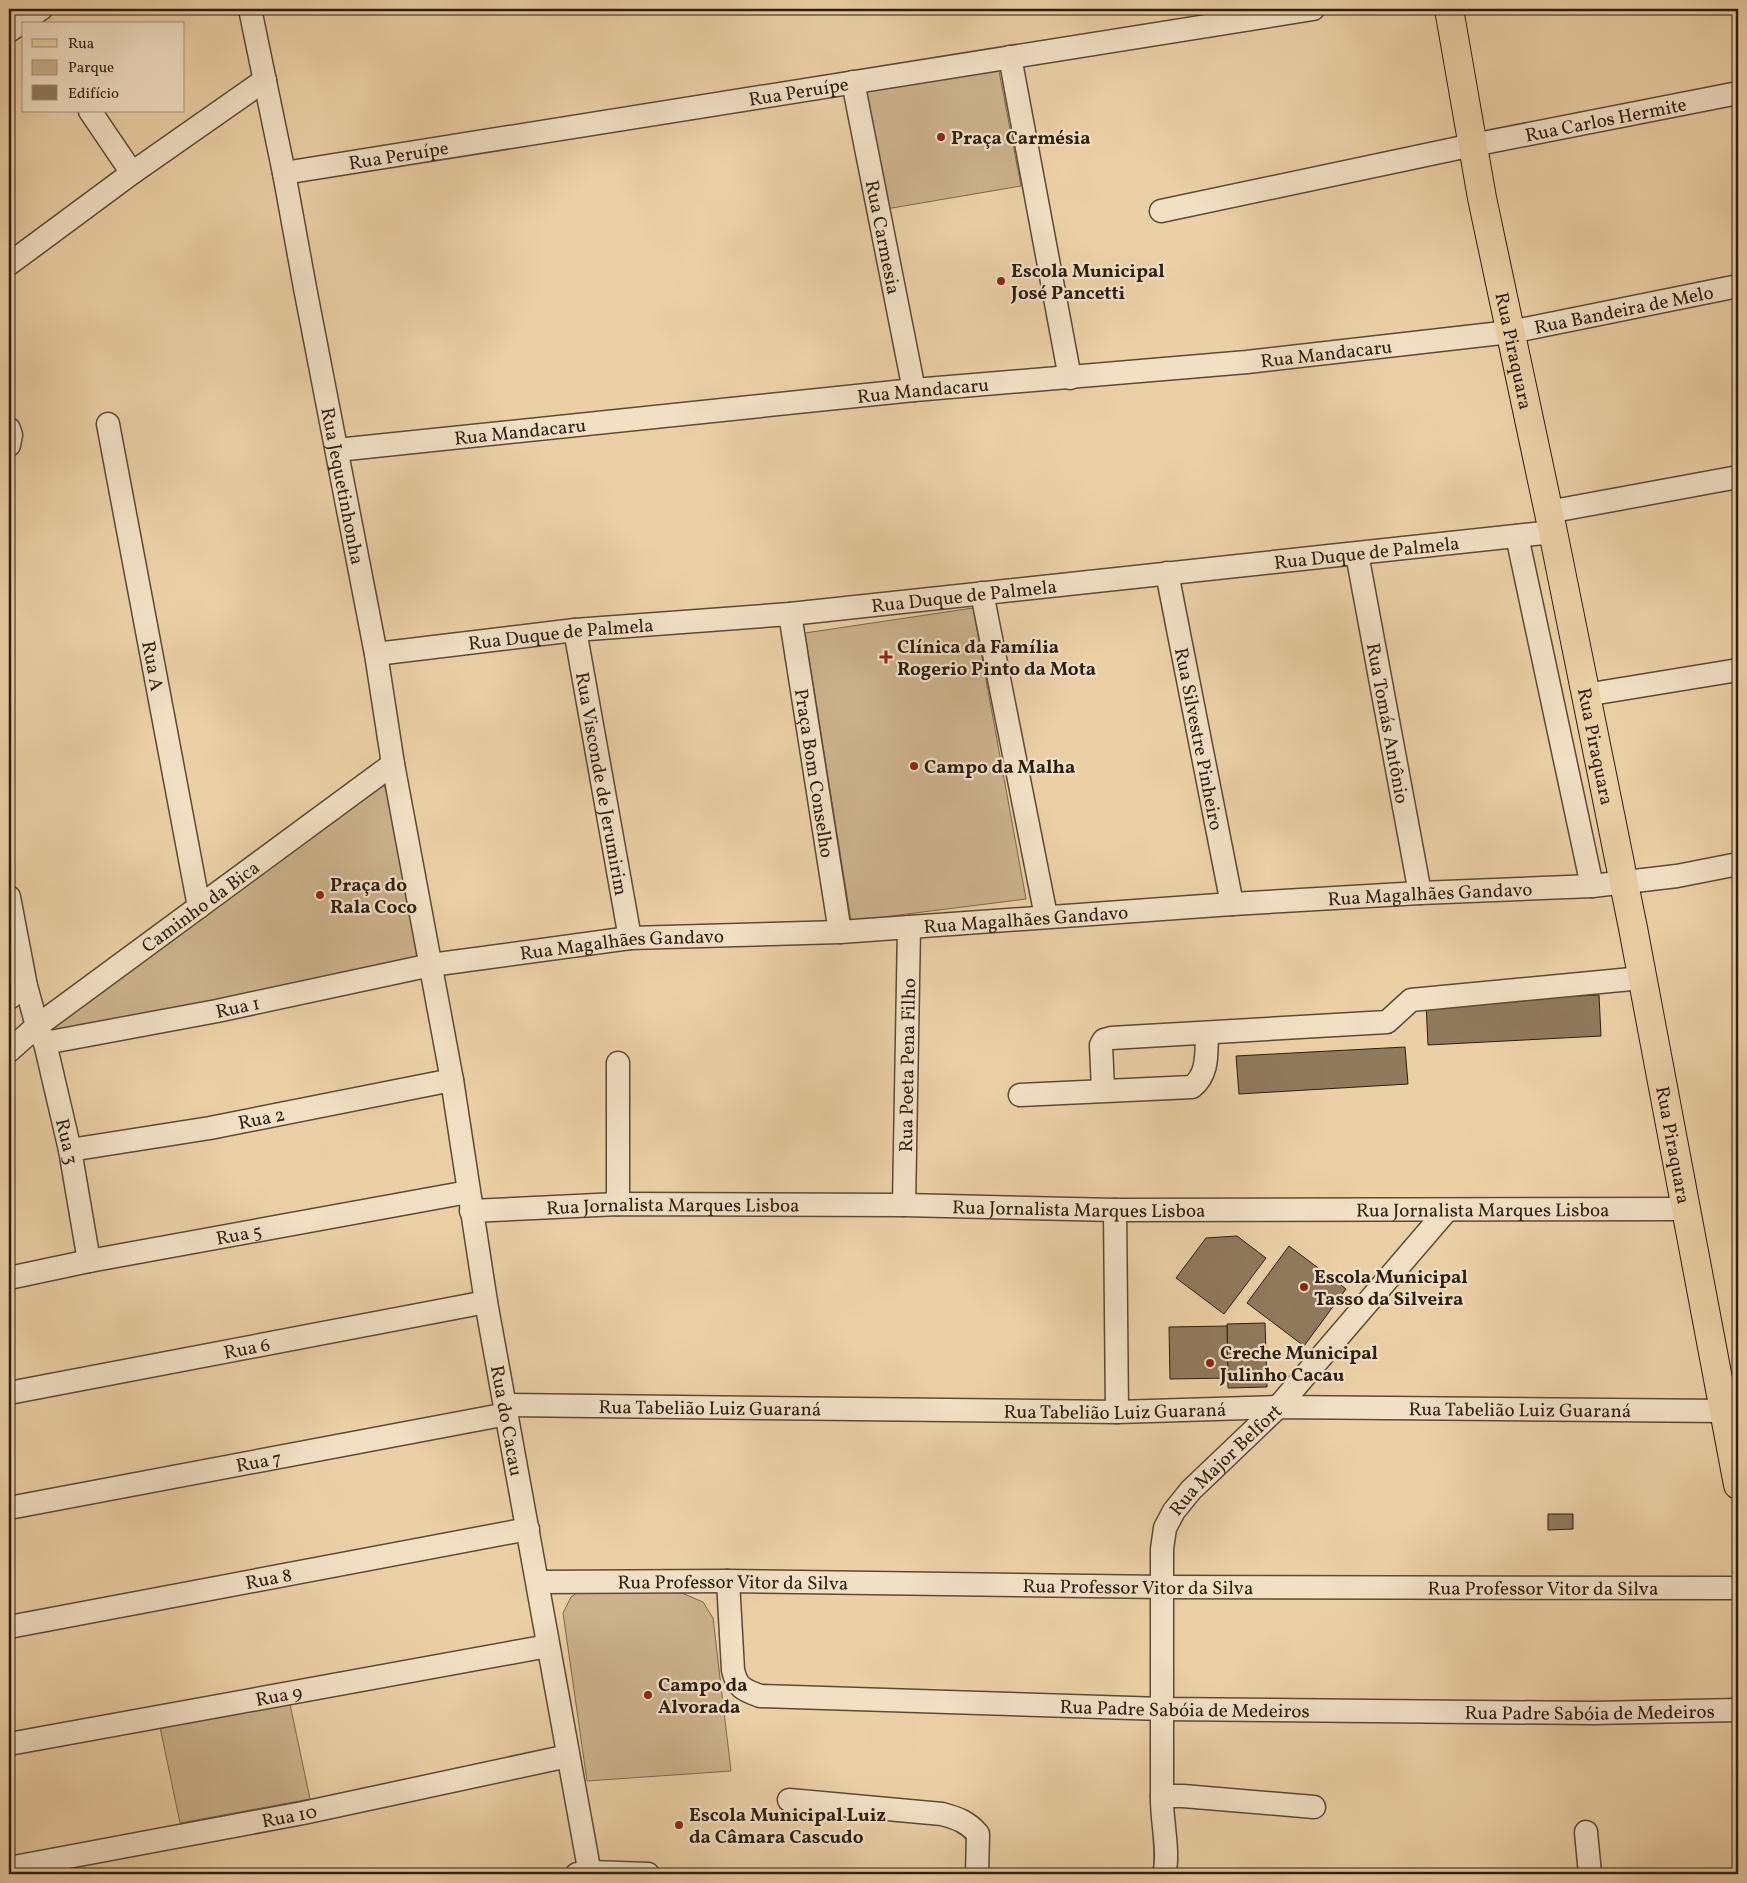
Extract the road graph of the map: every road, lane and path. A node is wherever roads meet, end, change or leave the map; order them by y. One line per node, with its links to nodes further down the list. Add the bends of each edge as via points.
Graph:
1 (250, 9): 7 (street, Rua Jequetinhonha)
2 (1313, 9): 6 (street, Rua Peruípe)
3 (1449, 9): 11 (main road, Rua Piraquara)
4 (30, 15): 5 (street)
5 (9, 31)
6 (1010, 57): 8 (street, Rua Peruípe); 18 (street)
7 (265, 80): 12 (street); 13 (street, Rua Jequetinhonha)
8 (853, 82): 13 (street, Rua Peruípe); 19 (street, Rua Carmesia)
9 (1738, 93): 11 (street, Rua Carlos Hermite)
10 (91, 112): 12 (street)
11 (1473, 145): 14 (street, Rua Carlos Hermite); 17 (main road, Rua Piraquara)
12 (132, 173): 15 (street)
13 (284, 173): 23 (street, Rua Jequetinhonha)
14 (1161, 211)
15 (9, 264)
16 (1738, 286): 17 (street, Rua Bandeira de Melo)
17 (1510, 332): 18 (street, Rua Mandacaru); 25 (main road, Rua Piraquara)
18 (1070, 378): 19 (street, Rua Mandacaru)
19 (914, 390): 23 (street, Rua Mandacaru)
20 (108, 424): 42 (street, Rua A)
21 (9, 429): 22 (street)
22 (9, 445)
23 (337, 450): 32 (street, Rua Jequetinhonha)
24 (1738, 477): 25 (street, Rua Duque de Palmela)
25 (1550, 522): 26 (street, Rua Duque de Palmela); 34 (main road, Rua Piraquara)
26 (1517, 536): 27 (street, Rua Duque de Palmela); 38 (street)
27 (1356, 554): 28 (street, Rua Duque de Palmela); 39 (street, Rua Tomás Antônio)
28 (1167, 573): 29 (street, Rua Duque de Palmela); 41 (street, Rua Silvestre Pinheiro)
29 (982, 593): 30 (street, Rua Duque de Palmela); 43 (street)
30 (790, 614): 31 (street, Rua Duque de Palmela); 45 (street, Praça Bom Conselho)
31 (575, 630): 32 (street, Rua Duque de Palmela); 46 (street, Rua Visconde de Jerumirim)
32 (376, 654): 35 (street, Rua Jequetinhonha)
33 (1738, 670): 34 (street)
34 (1585, 695): 37 (main road, Rua Piraquara)
35 (392, 764): 42 (street, Caminho da Bica); 47 (street, Rua Jequetinhonha)
36 (1738, 864): 37 (street, Rua Magalhães Gandavo)
37 (1624, 883): 38 (street, Rua Magalhães Gandavo); 48 (main road, Rua Piraquara)
38 (1592, 886): 39 (street, Rua Magalhães Gandavo)
39 (1420, 893): 41 (street, Rua Magalhães Gandavo)
40 (9, 897): 49 (street)
41 (1232, 904): 43 (street, Rua Magalhães Gandavo)
42 (199, 907): 51 (street, Caminho da Bica)
43 (1046, 916): 44 (street, Rua Magalhães Gandavo)
44 (909, 926): 45 (street, Rua Magalhães Gandavo); 60 (street, Rua Poeta Pena Filho)
45 (840, 932): 46 (street, Rua Magalhães Gandavo)
46 (630, 938): 47 (street, Rua Magalhães Gandavo)
47 (431, 965): 51 (street, Rua 1, via 217,1011); 54 (street, Rua do Cacau)
48 (1642, 978): 50 (street, via 1411,1000 1387,1022); 61 (main road, Rua Piraquara)
49 (17, 992): 51 (street)
50 (1207, 1032): 55 (street, via 1204,1073 1192,1087); 55 (street, via 1104,1040 1101,1045)
51 (41, 1035): 52 (street, Caminho da Bica); 57 (street, Rua 3)
52 (9, 1051)
53 (618, 1063): 59 (street)
54 (452, 1080): 57 (street, Rua 2, via 210,1128); 58 (street, Rua do Cacau)
55 (1103, 1090): 56 (street)
56 (1020, 1095)
57 (70, 1150): 64 (street, Rua 3)
58 (469, 1202): 59 (street, Rua Jornalista Marques Lisboa); 64 (street, Rua 5); 66 (street, Rua do Cacau)
59 (618, 1204): 60 (street, Rua Jornalista Marques Lisboa)
60 (904, 1205): 62 (street, Rua Jornalista Marques Lisboa)
61 (1686, 1209): 63 (street, Rua Jornalista Marques Lisboa); 70 (main road, Rua Piraquara)
62 (1115, 1210): 63 (street, Rua Jornalista Marques Lisboa); 71 (street)
63 (1448, 1210): 68 (street, Rua Major Belfort)
64 (89, 1261): 65 (street, Rua 5)
65 (9, 1278)
66 (486, 1302): 67 (street, Rua 6); 69 (street, Rua do Cacau)
67 (9, 1393)
68 (1278, 1407): 70 (street, Rua Tabelião Luiz Guaraná); 71 (street, Rua Tabelião Luiz Guaraná); 78 (street, Rua Major Belfort, via 1191,1490 1174,1511 1165,1528)
69 (506, 1410): 71 (street, Rua Tabelião Luiz Guaraná); 74 (street, Rua 7); 75 (street, Rua do Cacau)
70 (1724, 1411): 72 (main road, Rua Piraquara)
71 (1117, 1412)
72 (1734, 1441): 73 (main road, Rua Piraquara)
73 (1738, 1485)
74 (9, 1508)
75 (528, 1529): 77 (street, Rua do Cacau); 80 (street, Rua 8)
76 (728, 1581): 77 (street, Rua Professor Vitor da Silva); 78 (street, Rua Professor Vitor da Silva); 82 (street, Rua Padre Sabóia de Medeiros, via 735,1679 740,1686 760,1696)
77 (538, 1582): 81 (street, Rua do Cacau)
78 (1162, 1587): 79 (street, Rua Professor Vitor da Silva); 82 (street, Rua Major Belfort)
79 (1738, 1588)
80 (9, 1626)
81 (548, 1646): 84 (street, Rua 9); 85 (street, Rua do Cacau)
82 (1162, 1710): 83 (street, Rua Padre Sabóia de Medeiros, via 1594,1713); 86 (street, Rua Major Belfort)
83 (1738, 1710)
84 (9, 1744)
85 (568, 1756): 90 (street, Rua 10, via 303,1813); 91 (street, Rua do Cacau)
86 (1162, 1796): 88 (street); 94 (street, Rua Major Belfort)
87 (789, 1800): 93 (street, via 956,1818 978,1834)
88 (1314, 1807)
89 (1586, 1832): 95 (street)
90 (9, 1868)
91 (585, 1874): 92 (street)
92 (648, 1874)
93 (977, 1874)
94 (1164, 1874)
95 (1590, 1874)

